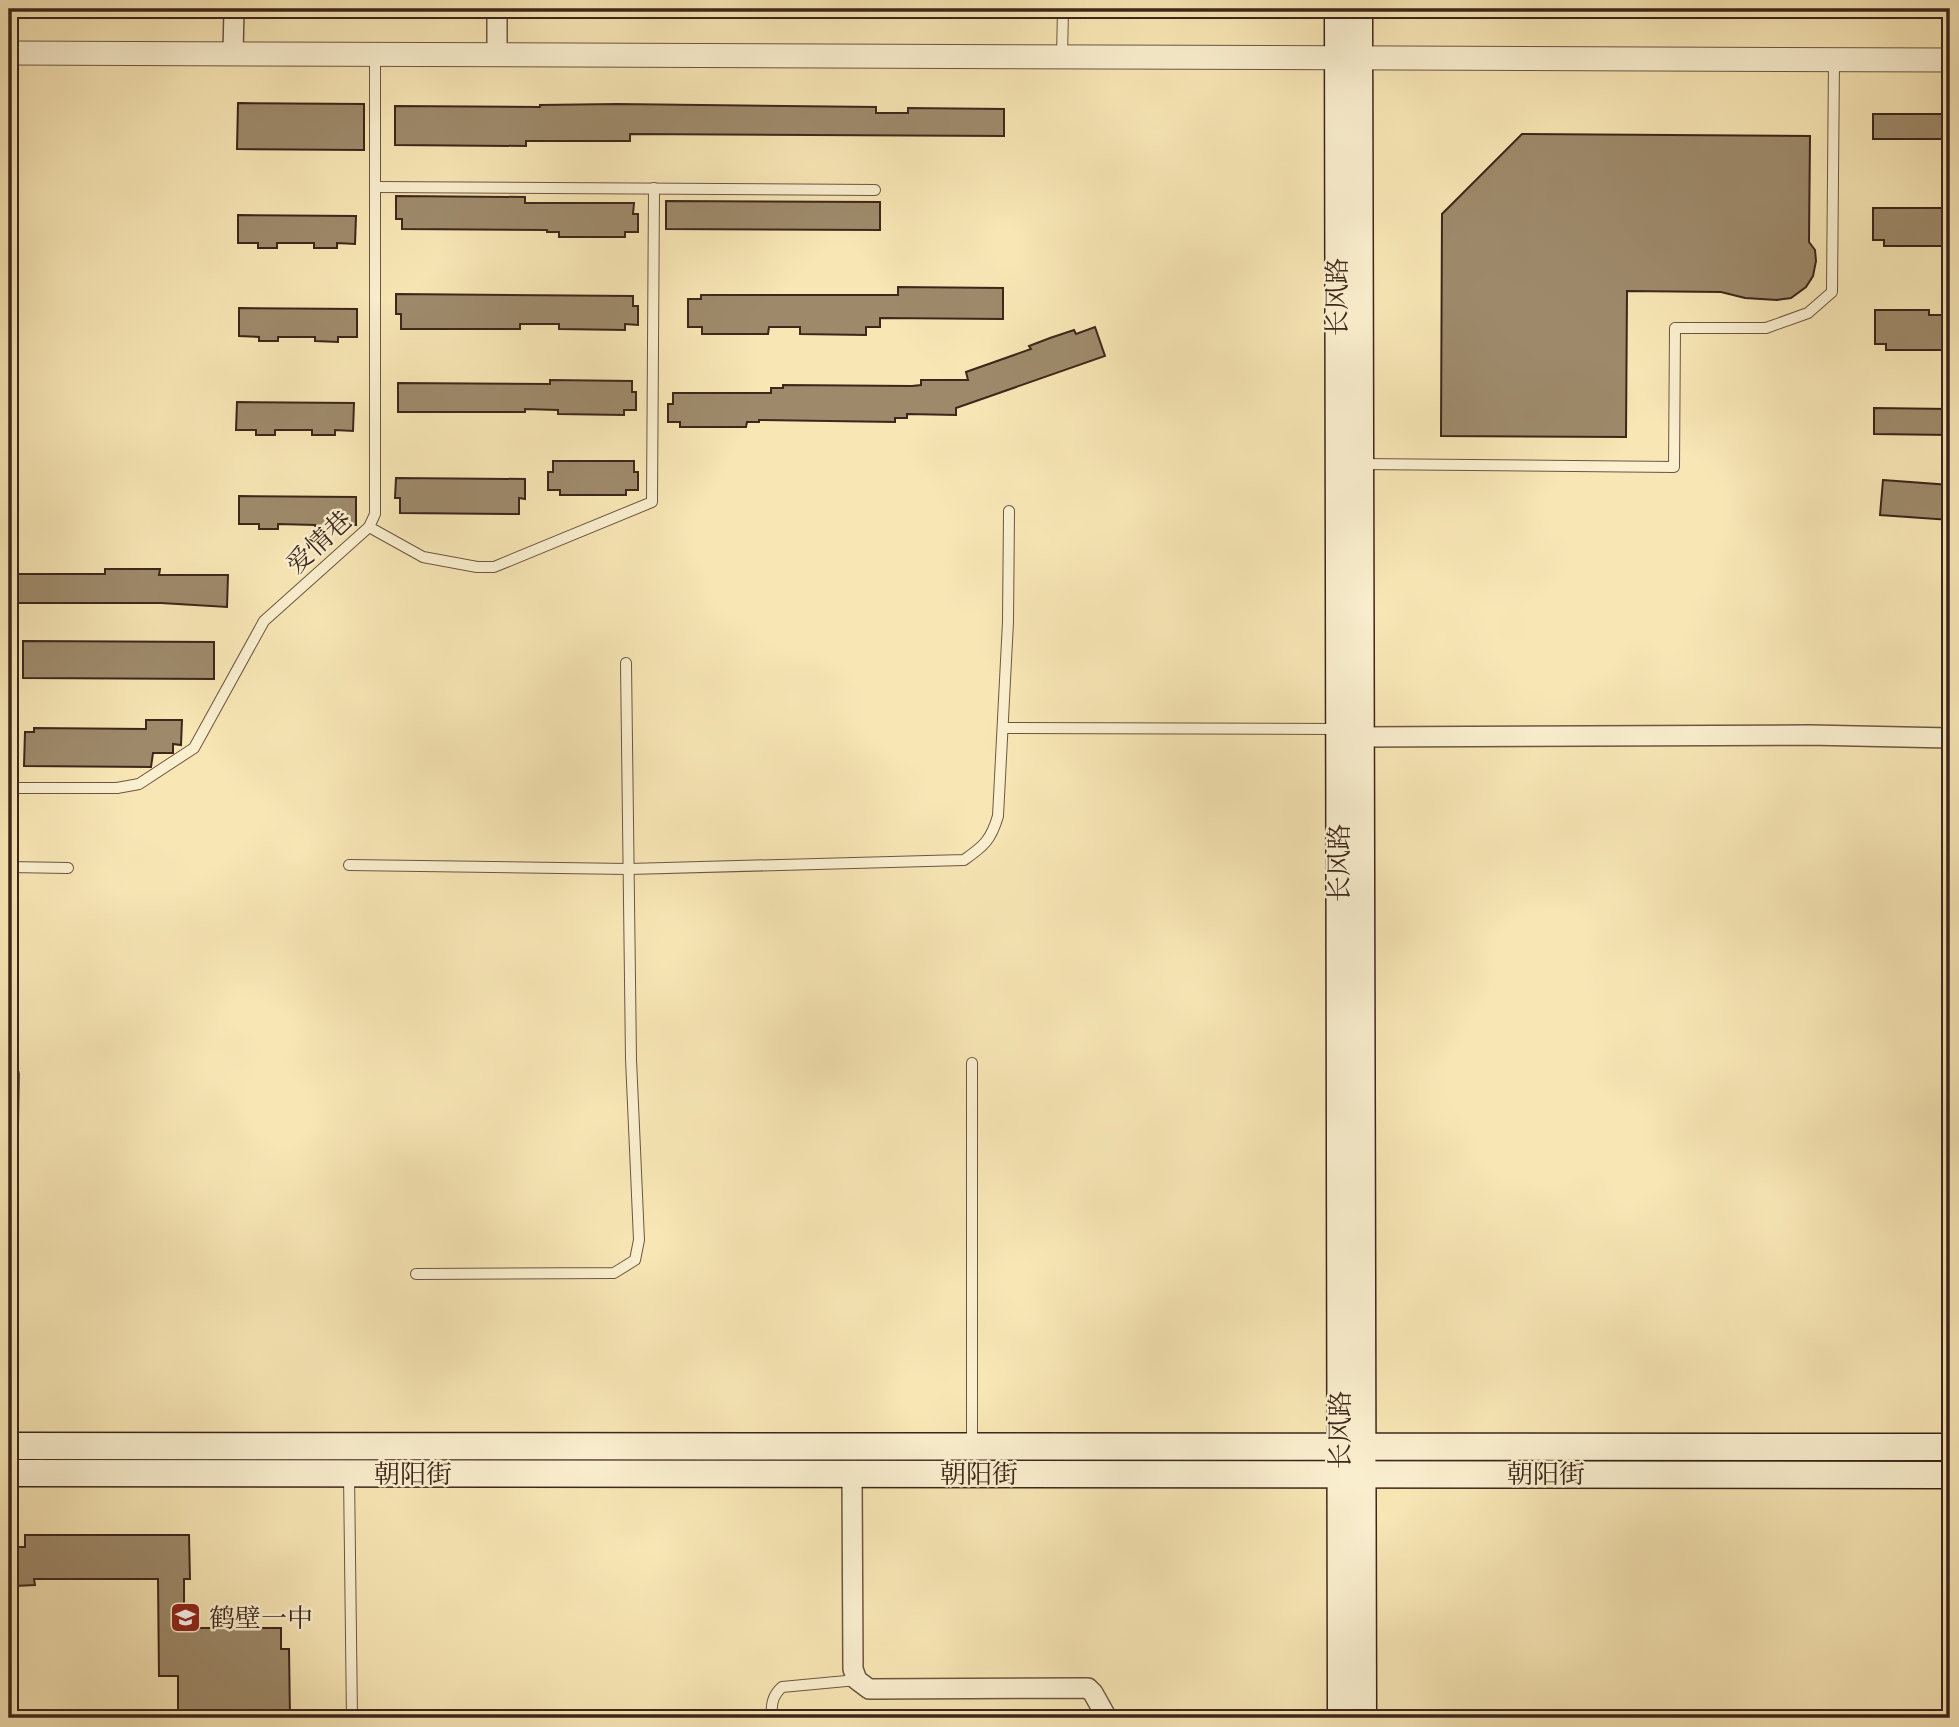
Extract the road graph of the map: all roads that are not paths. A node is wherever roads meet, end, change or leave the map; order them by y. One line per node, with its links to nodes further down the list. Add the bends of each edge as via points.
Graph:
1 (234, 9): 7 (street)
2 (497, 9): 9 (street)
3 (1063, 9): 10 (lane)
4 (1338, 9): 11 (main road, 长风路)
5 (1359, 9): 11 (main road, 长风路)
6 (9, 54): 7 (street)
7 (233, 54): 8 (street)
8 (375, 54): 9 (street); 14 (lane, 爱情巷)
9 (497, 55): 10 (street)
10 (1062, 57): 11 (street)
11 (1348, 58): 12 (street); 17 (main road, 长风路); 22 (main road, 长风路)
12 (1833, 59): 13 (street); 17 (lane, via 1832,292 1808,313 1766,328 1675,328 1674,467)
13 (1950, 60)
14 (375, 187): 15 (lane); 19 (lane, 爱情巷, via 375,514)
15 (654, 188): 16 (lane); 19 (lane, via 652,502 494,567 423,557)
16 (876, 190)
17 (1359, 464): 22 (main road, 长风路)
18 (1009, 512): 21 (lane)
19 (369, 527): 24 (lane, 爱情巷, via 264,621 194,748 139,784)
20 (626, 663): 28 (lane)
21 (1003, 727): 22 (lane); 28 (lane, via 998,816 984,846 964,860)
22 (1349, 733): 23 (street); 35 (main road, 长风路)
23 (1950, 738)
24 (9, 788)
25 (349, 865): 28 (lane)
26 (9, 867): 27 (lane)
27 (68, 867)
28 (628, 869): 32 (lane, via 639,1240 635,1260 614,1273)
29 (972, 1063): 34 (lane)
30 (14, 1074): 31 (lane)
31 (9, 1185)
32 (416, 1274)
33 (9, 1446): 34 (main road, 朝阳街)
34 (972, 1447): 35 (main road, 朝阳街)
35 (1351, 1447): 36 (main road, 朝阳街); 40 (main road, 长风路)
36 (1950, 1447)
37 (9, 1473): 38 (main road, 朝阳街)
38 (349, 1474): 39 (main road, 朝阳街); 43 (lane)
39 (852, 1474): 40 (main road, 朝阳街); 42 (street, via 853,1669)
40 (1351, 1474): 41 (main road, 朝阳街); 46 (main road, 长风路); 47 (main road, 长风路)
41 (1950, 1475)
42 (857, 1680): 44 (lane, via 782,1687 771,1703); 45 (street, via 869,1689 1088,1688)
43 (352, 1718)
44 (772, 1718)
45 (1107, 1718)
46 (1341, 1718)
47 (1363, 1718)

